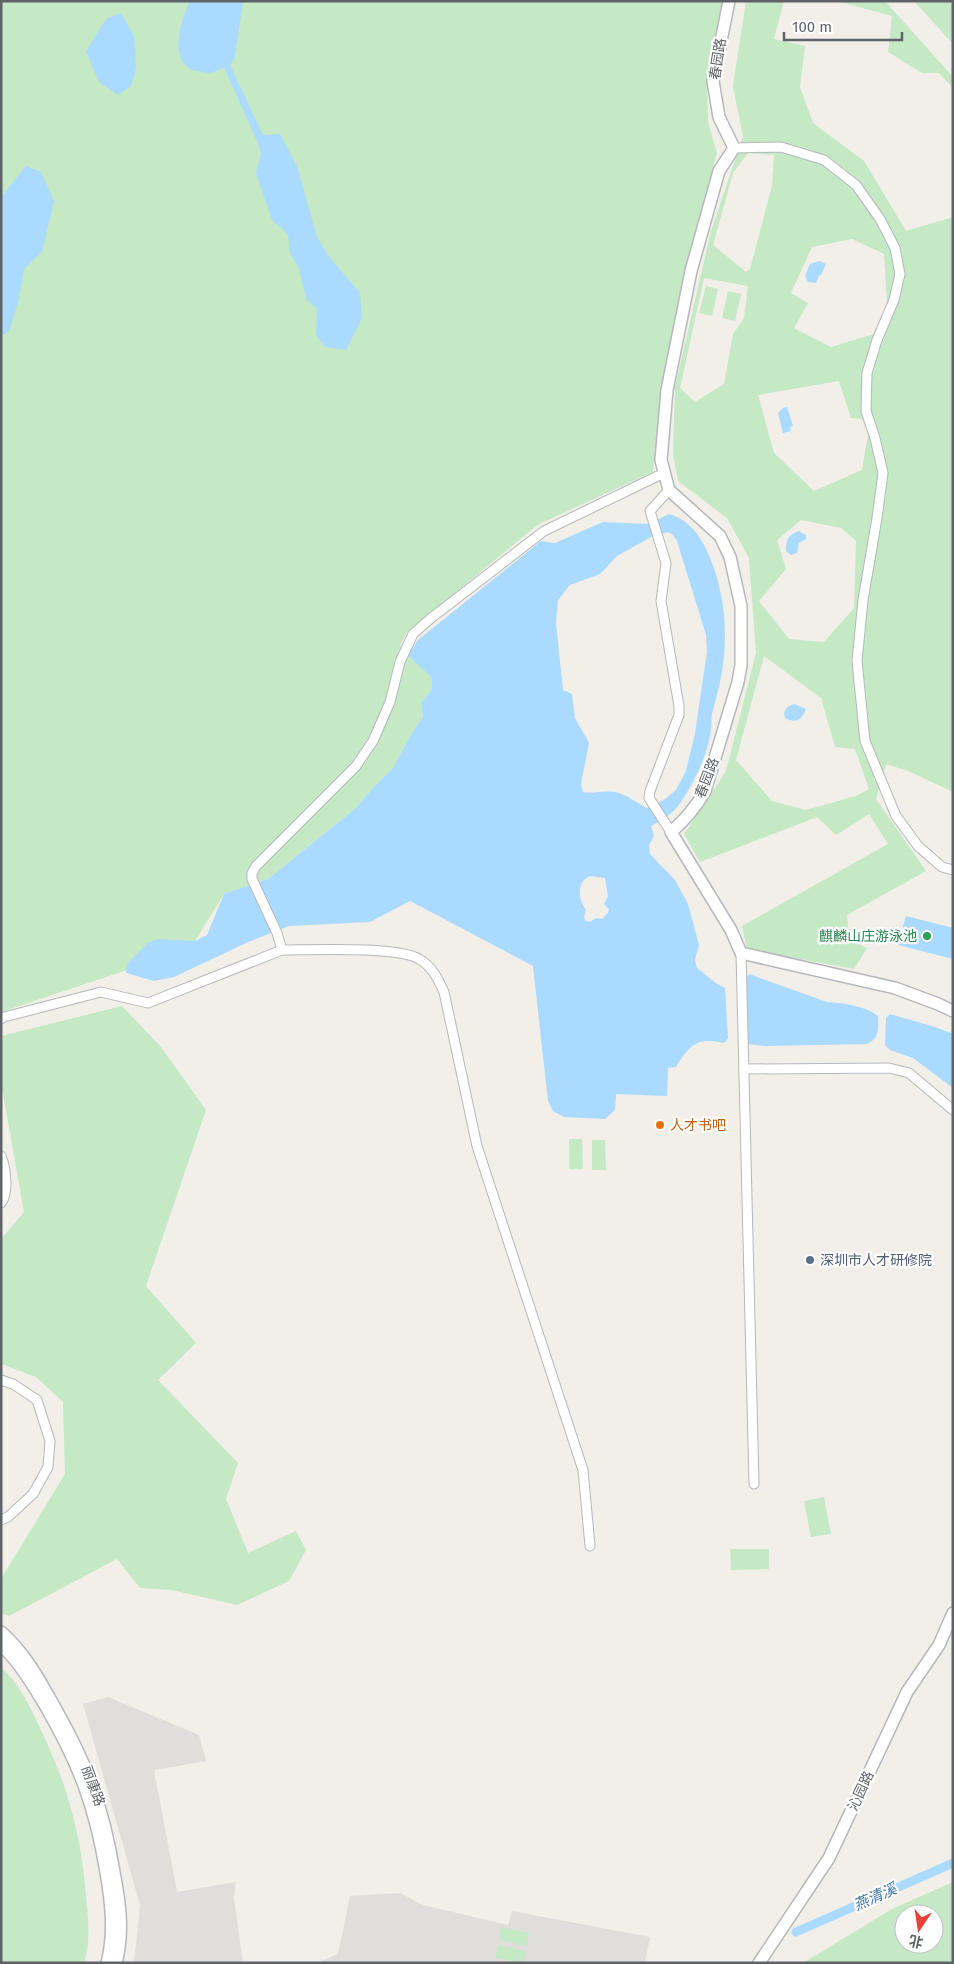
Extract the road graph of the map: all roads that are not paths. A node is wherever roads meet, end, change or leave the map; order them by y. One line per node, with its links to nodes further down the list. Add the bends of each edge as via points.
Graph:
1 (729, 1): 2 (street, 春园路, via 713,81 719,117)
2 (734, 148): 3 (street, via 719,171 690,271 667,390 661,460); 6 (street, via 781,147 824,160 856,185 880,219 895,248 900,274 894,300 867,373 866,411 883,473 857,661 865,741 896,816 918,846 942,867)
3 (664, 472): 4 (street); 7 (street, via 544,531 413,634 400,662 390,702 374,741 356,766 256,866 252,879)
4 (669, 490): 5 (street, via 650,511 666,563 662,601 679,706 649,798); 5 (street, 春园路, via 720,536 732,567 741,606 738,682 705,791 687,817)
5 (671, 832): 8 (street, via 731,930)
6 (953, 870)
7 (282, 950): 10 (street, via 148,1003 101,992); 18 (street, via 382,951 418,958 436,974 444,992 477,1146 583,1470)
8 (741, 954): 9 (street, via 895,988); 11 (street)
9 (953, 1011)
10 (1, 1019)
11 (744, 1069): 12 (street, via 888,1068 909,1073); 16 (street)
12 (953, 1110)
13 (1, 1156): 14 (street, via 5,1166 5,1198)
14 (1, 1203)
15 (1, 1380): 17 (street, via 37,1400 50,1441 48,1467 32,1494)
16 (754, 1484)
17 (1, 1520)
18 (590, 1546)
19 (953, 1613): 24 (street, 沁园路, via 939,1645 907,1692 828,1858)
20 (1, 1632): 23 (street, 丽康路, via 19,1649 37,1674 94,1786 106,1829 120,1906 121,1934)
21 (1, 1645): 22 (street, 丽康路, via 31,1682 68,1748 87,1792 100,1838 111,1902)
22 (107, 1963)
23 (116, 1963)
24 (759, 1963)

